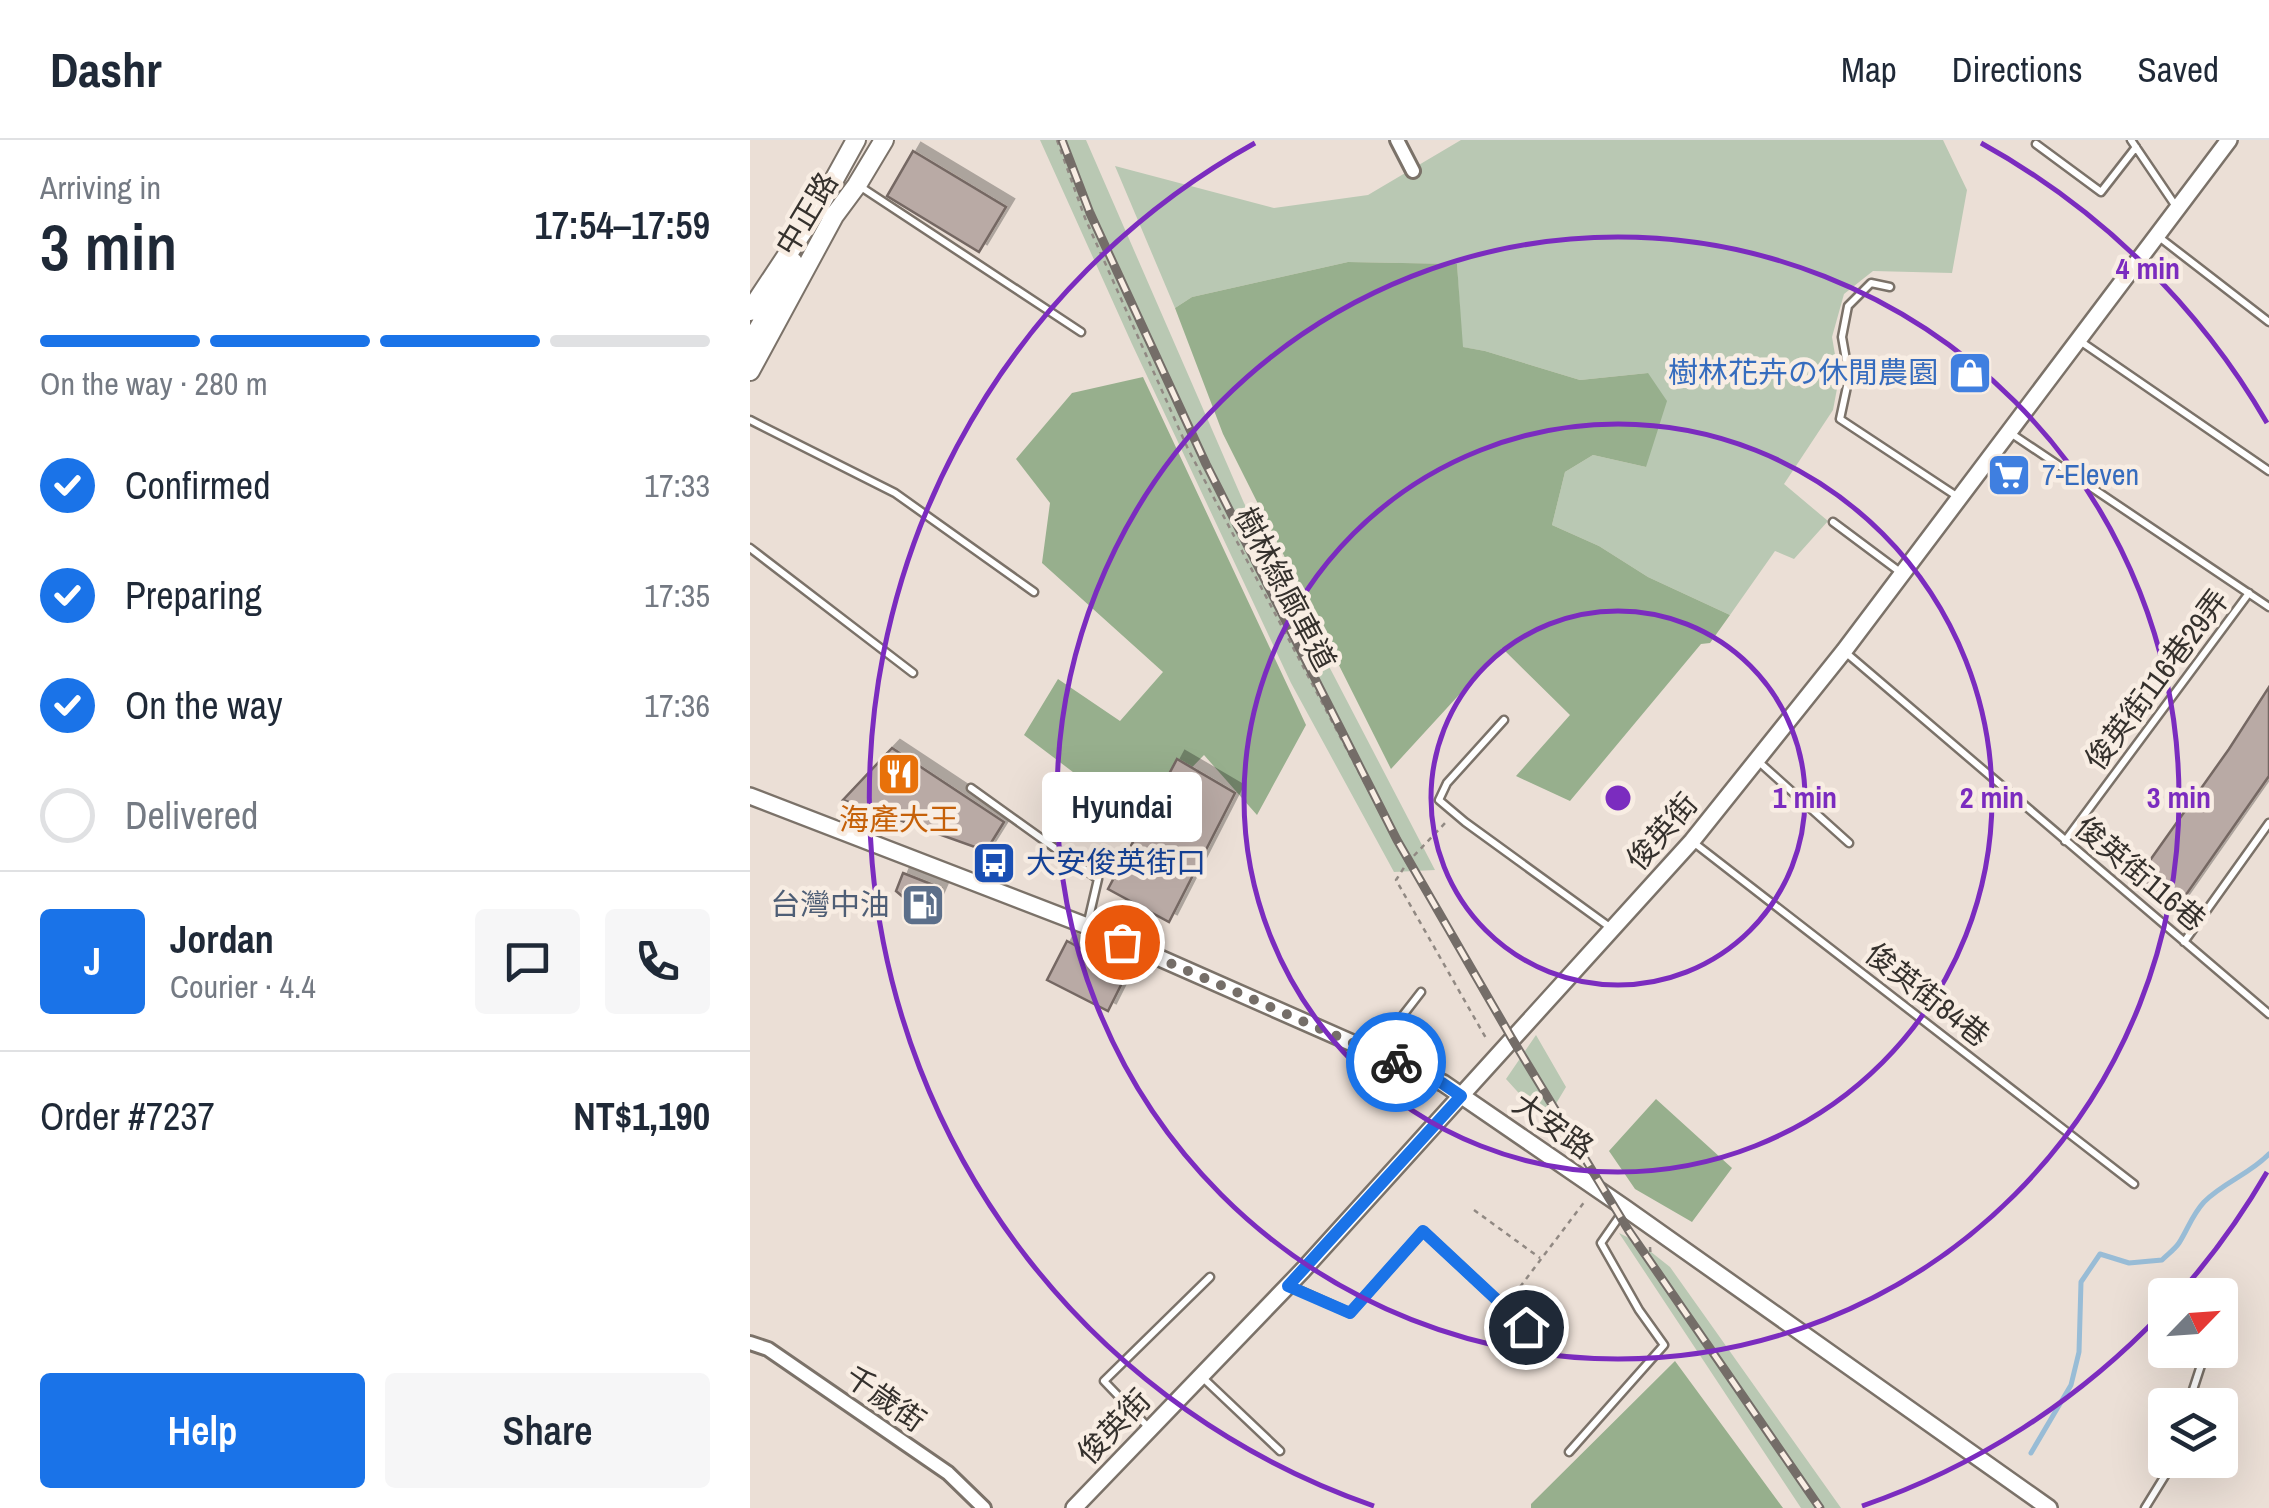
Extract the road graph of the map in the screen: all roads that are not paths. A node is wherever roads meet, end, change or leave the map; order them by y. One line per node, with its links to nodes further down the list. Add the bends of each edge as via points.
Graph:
1 (856, 140): 10 (main road, 中正路)
2 (884, 140): 8 (main road, 中正路)
3 (1397, 140): 7 (street)
4 (2228, 140): 9 (street, 俊英街)
5 (2036, 144): 6 (lane, via 2101,192)
6 (2134, 144): 9 (lane)
7 (1412, 171)
8 (857, 185): 10 (main road, 中正路); 15 (lane)
9 (2177, 208): 11 (street, 俊英街)
10 (826, 212): 13 (main road, 中正路); 17 (main road); 18 (main road, 中正路)
11 (2156, 234): 14 (lane); 16 (street, 俊英街)
12 (1890, 287): 22 (lane, via 1871,284 1848,306 1842,337 1849,377 1840,420)
13 (750, 310)
14 (2269, 322)
15 (1081, 332)
16 (2078, 340): 20 (street, 俊英街); 21 (lane)
17 (750, 342)
18 (750, 372)
19 (750, 420): 26 (lane, via 895,493)
20 (2008, 432): 22 (street, 俊英街); 27 (lane)
21 (2269, 471)
22 (1959, 498): 25 (street, 俊英街)
23 (1834, 522): 25 (lane)
24 (750, 548): 30 (lane)
25 (1902, 574): 29 (street, 俊英街)
26 (1034, 592)
27 (2248, 593): 28 (lane); 36 (lane, 俊英街116巷29弄)
28 (2269, 607)
29 (1844, 651): 32 (street, 俊英街); 36 (lane, 俊英街116巷)
30 (913, 673)
31 (1504, 720): 40 (lane, via 1439,800)
32 (1758, 761): 37 (street, 俊英街); 38 (lane)
33 (971, 788): 39 (lane, via 1098,879)
34 (750, 796): 39 (street, 大安路)
35 (2269, 823): 41 (lane)
36 (2065, 841): 41 (lane, 俊英街116巷)
37 (1692, 842): 40 (street, 俊英街); 46 (lane, 俊英街84巷)
38 (1849, 843)
39 (1086, 926): 44 (street, 大安路)
40 (1612, 929): 45 (street, 俊英街)
41 (2184, 942): 43 (lane, 俊英街116巷)
42 (1421, 992): 44 (lane)
43 (2269, 1014)
44 (1375, 1052): 45 (street, 大安路)
45 (1461, 1096): 47 (street, 大安路); 49 (street, 俊英街)
46 (2134, 1184)
47 (1625, 1208): 55 (lane, via 1600,1243 1664,1345); 57 (street, 大安路)
48 (1210, 1277): 53 (lane, via 1104,1381)
49 (1288, 1286): 50 (lane, via 1350,1313 1423,1231); 52 (street, 俊英街)
50 (1526, 1327)
51 (750, 1343): 58 (street, 千歲街, via 948,1473)
52 (1202, 1376): 53 (street, 俊英街); 54 (lane)
53 (1150, 1430): 59 (street, 俊英街)
54 (1280, 1451)
55 (1569, 1452)
56 (2164, 1478): 61 (lane)
57 (2026, 1502): 60 (street, 大安路)
58 (984, 1508)
59 (1074, 1508)
60 (2049, 1508)
61 (2145, 1508)

